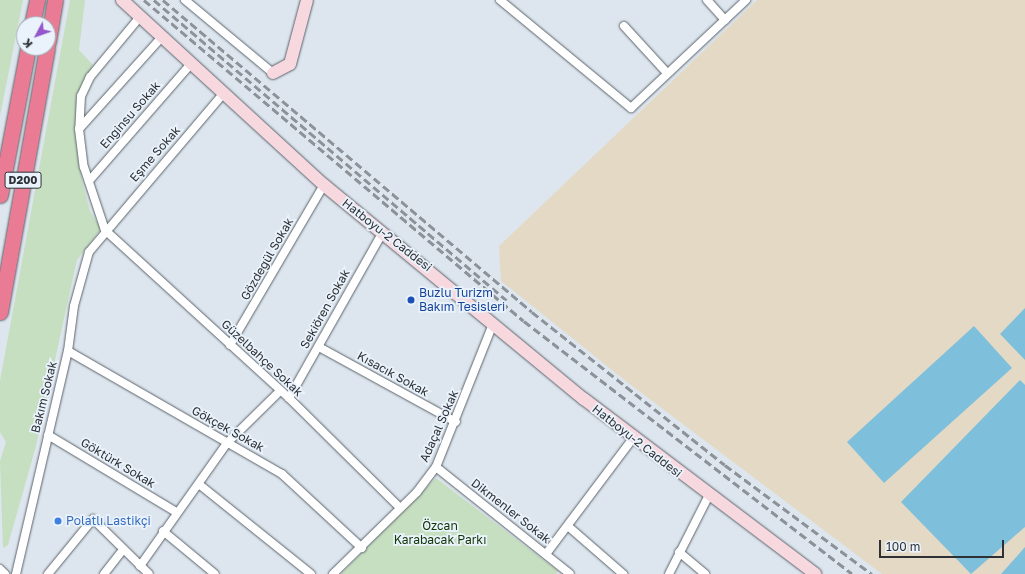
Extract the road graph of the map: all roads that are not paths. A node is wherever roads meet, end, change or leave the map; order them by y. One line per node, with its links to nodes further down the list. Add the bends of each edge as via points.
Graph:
1 (37, 0): 9 (highway)
2 (55, 0): 10 (highway)
3 (122, 0): 11 (main road, Hatboyu-2 Caddesi)
4 (185, 0): 18 (street)
5 (307, 0): 18 (main road, via 290,64)
6 (500, 0): 19 (street, via 631,108)
7 (707, 0): 12 (street)
8 (746, 0): 12 (street)
9 (34, 16)
10 (52, 16)
11 (139, 18): 14 (main road, Hatboyu-2 Caddesi); 21 (street, via 90,77 81,96)
12 (725, 20): 19 (street)
13 (624, 26): 19 (street)
14 (161, 38): 17 (main road, Hatboyu-2 Caddesi); 21 (street)
15 (26, 56): 24 (highway, D200)
16 (46, 56): 27 (highway, D200)
17 (190, 65): 20 (main road, Hatboyu-2 Caddesi); 22 (street, Enginsu Sokak)
18 (273, 73)
19 (667, 73)
20 (223, 94): 23 (main road, Hatboyu-2 Caddesi); 25 (street, Eşme Sokak)
21 (79, 129): 22 (street)
22 (89, 181): 25 (street)
23 (324, 185): 26 (main road, Hatboyu-2 Caddesi); 29 (street, Gözdegül Sokak)
24 (0, 195)
25 (105, 230): 29 (street, Güzelbahçe Sokak); 31 (street, Bakım Sokak, via 89,252 81,277)
26 (383, 232): 28 (main road, Hatboyu-2 Caddesi); 30 (street, Sekiören Sokak)
27 (0, 312)
28 (493, 324): 34 (street, Adaçal Sokak); 36 (main road, Hatboyu-2 Caddesi)
29 (230, 345): 32 (street, Güzelbahçe Sokak)
30 (319, 347): 33 (street, Sekiören Sokak); 34 (street, Kısacık Sokak)
31 (68, 351): 35 (street, Bakım Sokak); 37 (street, Gökçek Sokak)
32 (280, 391): 33 (street, Güzelbahçe Sokak); 37 (street)
33 (289, 398): 41 (street, Güzelbahçe Sokak)
34 (456, 422): 38 (street, Adaçal Sokak)
35 (48, 435): 42 (street, Göktürk Sokak); 52 (street, Bakım Sokak)
36 (633, 438): 40 (main road, Hatboyu-2 Caddesi); 43 (street)
37 (227, 443): 39 (street); 45 (street, Gökçek Sokak, via 238,446 282,474)
38 (436, 467): 41 (street, Adaçal Sokak); 48 (street, Dikmenler Sokak)
39 (200, 485): 42 (street); 57 (street)
40 (709, 495): 47 (street); 63 (main road, Hatboyu-2 Caddesi)
41 (399, 507): 45 (street, Adaçal Sokak)
42 (176, 512): 44 (street)
43 (569, 527): 48 (street); 60 (street)
44 (163, 531): 49 (street); 56 (street)
45 (362, 548): 58 (street, Adaçal Sokak)
46 (122, 551): 49 (street); 53 (street, via 92,519); 54 (street)
47 (679, 552): 61 (street); 62 (street)
48 (546, 554): 59 (street, Dikmenler Sokak)
49 (140, 566): 55 (street)
50 (0, 569): 51 (street)
51 (5, 574)
52 (16, 574)
53 (48, 574)
54 (104, 574)
55 (150, 574)
56 (215, 574)
57 (311, 574)
58 (333, 574)
59 (570, 574)
60 (623, 574)
61 (669, 574)
62 (705, 574)
63 (815, 574)

